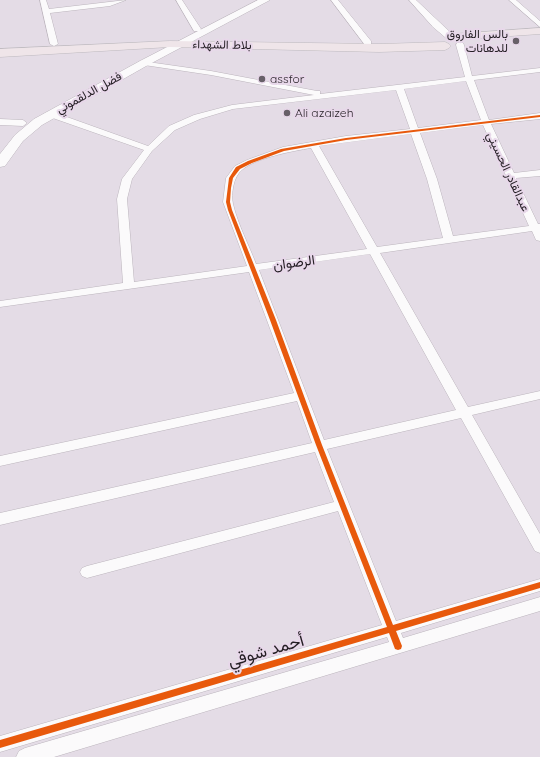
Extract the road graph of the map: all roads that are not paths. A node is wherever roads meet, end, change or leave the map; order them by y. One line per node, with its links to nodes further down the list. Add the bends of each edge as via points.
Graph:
1 (43, 0): 9 (street)
2 (123, 0): 9 (street, via 110,4)
3 (179, 0): 13 (street)
4 (254, 0): 13 (main road)
5 (265, 0): 13 (main road)
6 (334, 0): 17 (street)
7 (412, 0): 14 (street, via 436,26 438,34)
8 (512, 0): 10 (street)
9 (46, 11): 18 (street)
10 (540, 25)
11 (540, 31): 14 (main road, بلاط الشهداء)
12 (540, 36): 14 (main road, بلاط الشهداء)
13 (185, 38): 15 (main road, بلاط الشهداء); 15 (main road); 16 (main road, بلاط الشهداء); 16 (main road, via 215,37); 16 (main road, via 185,47); 21 (main road, فضل الدلقموني)
14 (450, 41): 16 (main road, بلاط الشهداء, via 379,48); 17 (main road); 22 (street); 22 (street, عبدالقادر الحسيني)
15 (127, 43): 18 (main road); 20 (main road, بلاط الشهداء); 21 (main road, via 144,48 148,53)
16 (228, 43): 17 (main road)
17 (368, 43)
18 (54, 44): 19 (main road)
19 (0, 48)
20 (0, 53)
21 (145, 60): 26 (street); 27 (main road, فضل الدلقموني); 30 (main road, فضل الدلقموني, via 50,106)
22 (465, 60): 24 (street, عبدالقادر الحسيني)
23 (540, 70): 24 (street)
24 (469, 78): 25 (street); 31 (street, عبدالقادر الحسيني)
25 (399, 87): 26 (street); 32 (street)
26 (326, 95): 35 (street, via 232,107 197,117 172,128)
27 (50, 114): 35 (street); 36 (main road, فضل الدلقموني, via 28,129)
28 (540, 116): 31 (street)
29 (0, 122): 30 (street)
30 (24, 123): 34 (main road, فضل الدلقموني)
31 (486, 123): 32 (street); 38 (street, عبدالقادر الحسيني)
32 (416, 131): 33 (street); 41 (street)
33 (314, 145): 42 (street); 43 (street, via 283,150 250,162 238,168 231,178 228,202)
34 (0, 148)
35 (149, 150): 44 (street, via 127,179 122,199)
36 (0, 163)
37 (540, 173): 38 (street)
38 (510, 176): 39 (street, عبدالقادر الحسيني)
39 (537, 228): 40 (street, عبدالقادر الحسيني); 41 (street, الرضوان)
40 (540, 238)
41 (449, 240): 42 (street, الرضوان)
42 (374, 252): 43 (street, الرضوان); 48 (street)
43 (254, 269): 44 (street, الرضوان); 47 (street)
44 (129, 286): 45 (street, الرضوان)
45 (0, 304)
46 (540, 395): 48 (street)
47 (301, 396): 49 (street); 50 (street)
48 (464, 412): 49 (street); 53 (street)
49 (319, 445): 51 (street); 52 (street)
50 (0, 461)
51 (342, 505): 54 (street); 57 (street)
52 (0, 519)
53 (540, 547)
54 (86, 572)
55 (540, 585): 57 (street, أحمد شوقي)
56 (540, 604): 58 (street)
57 (391, 629): 58 (street); 59 (street, أحمد شوقي)
58 (398, 646): 60 (street)
59 (0, 744)
60 (25, 757)

